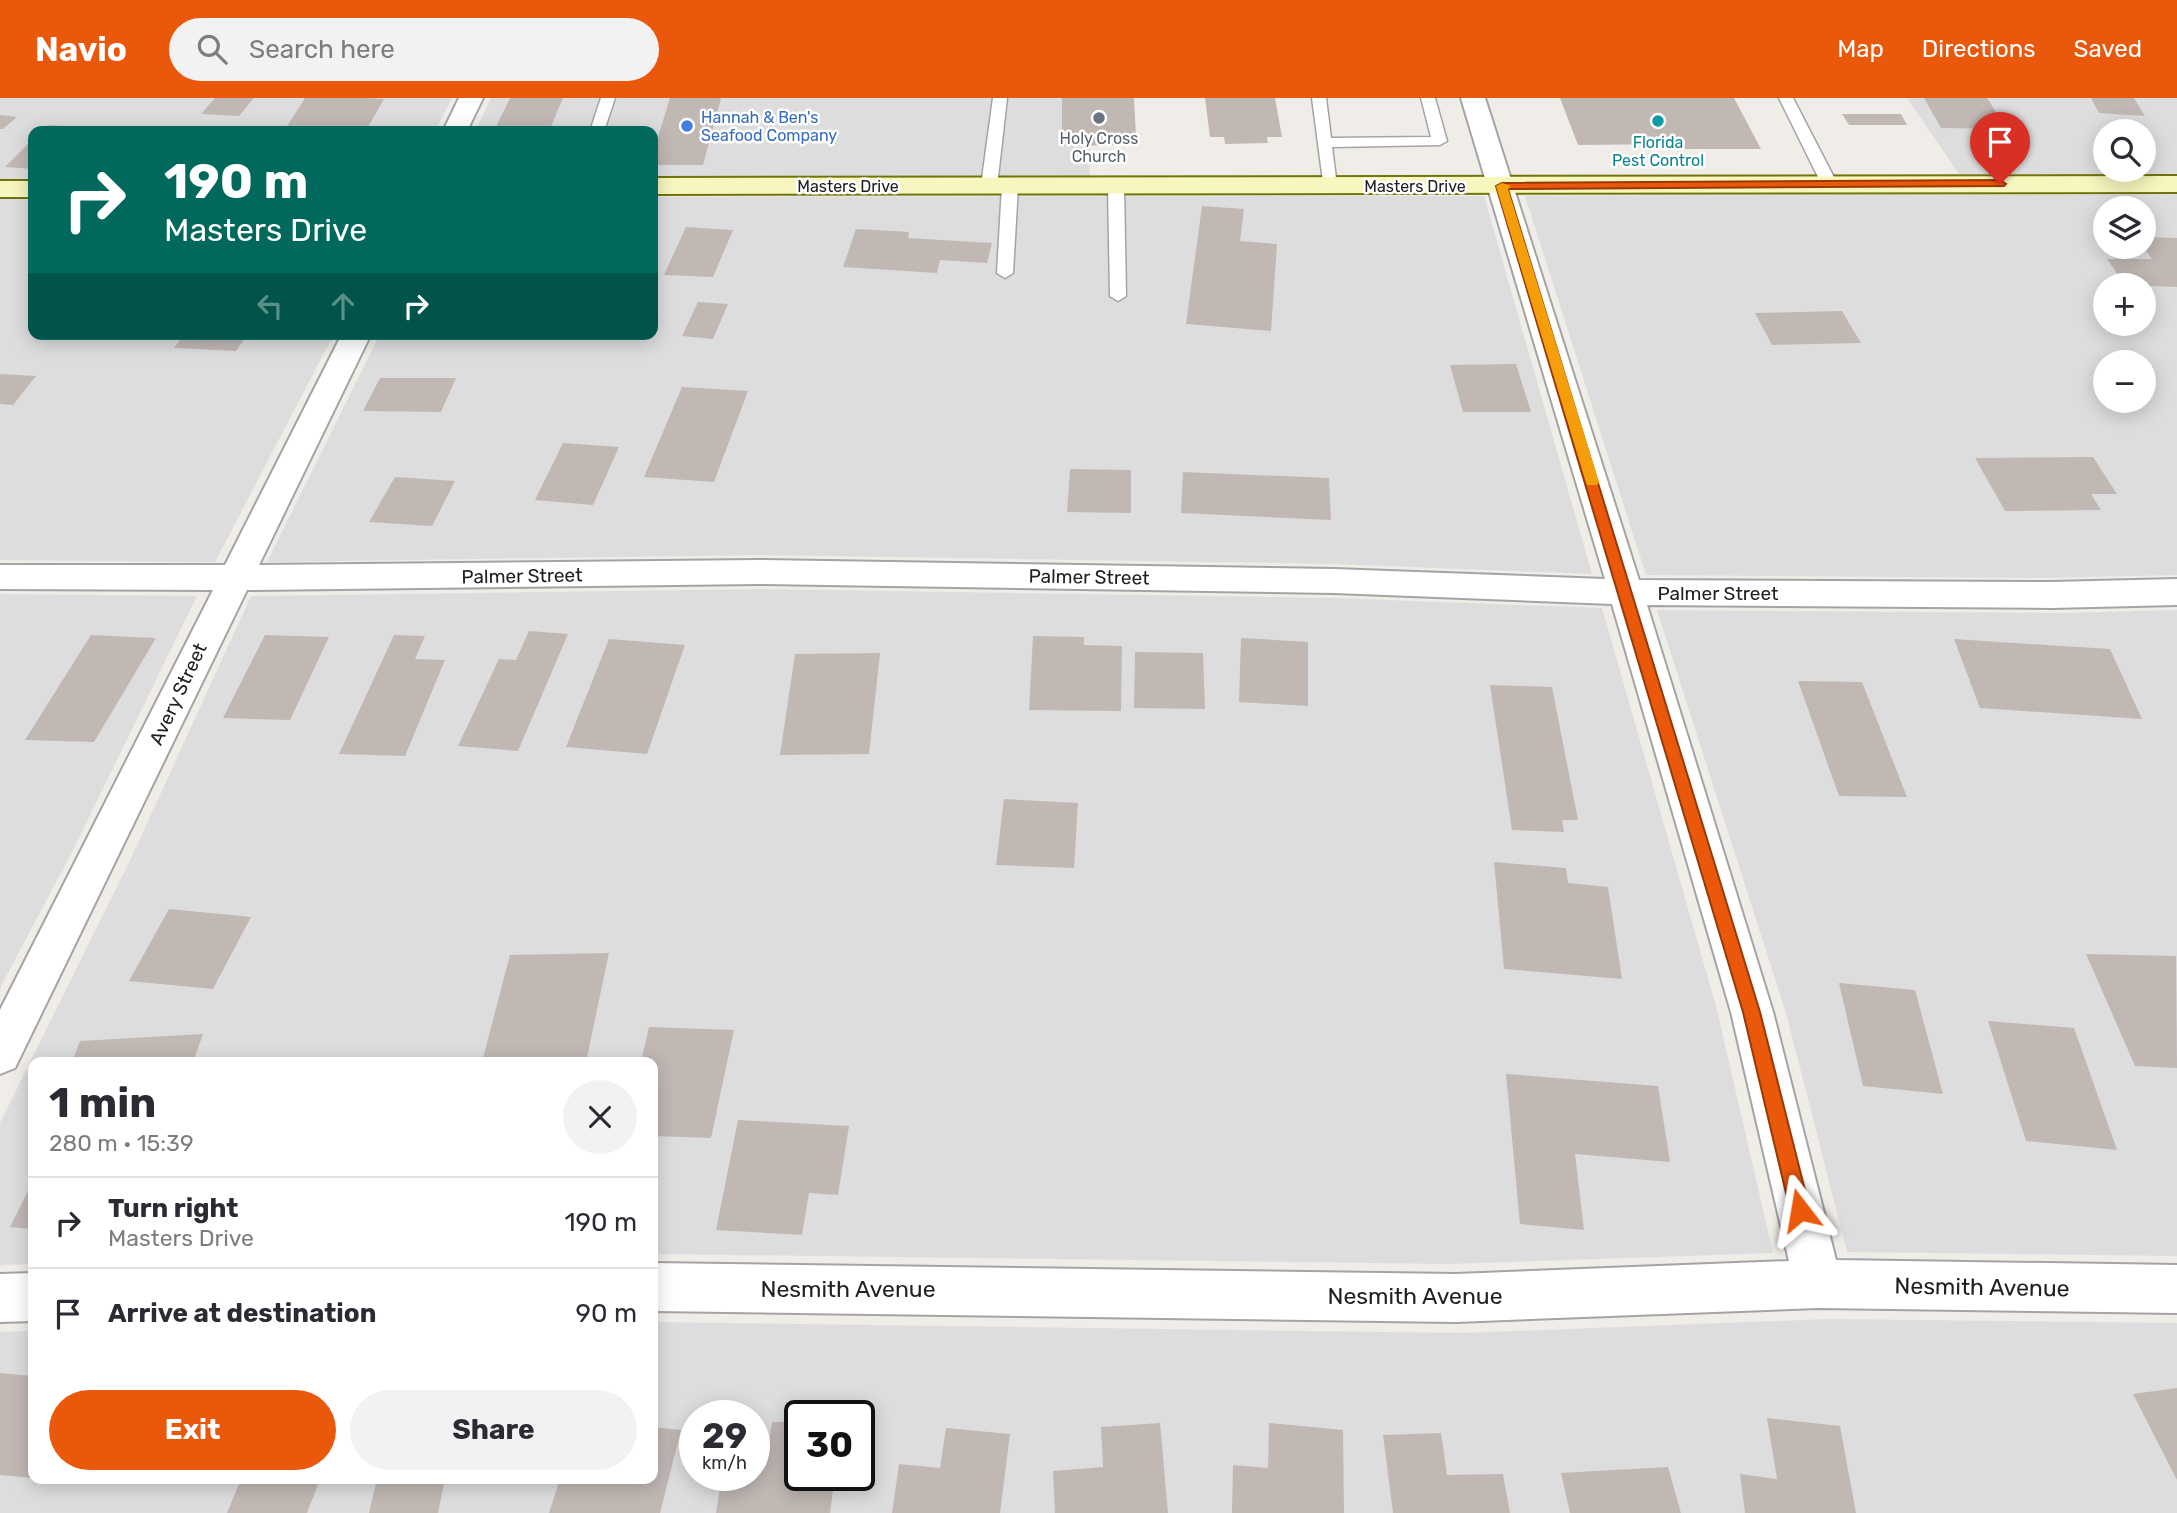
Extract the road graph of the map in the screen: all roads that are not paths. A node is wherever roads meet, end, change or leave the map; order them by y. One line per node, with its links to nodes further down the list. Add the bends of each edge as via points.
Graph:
1 (471, 98): 8 (street)
2 (608, 98): 9 (lane)
3 (1000, 98): 14 (lane)
4 (1320, 98): 10 (lane)
5 (1428, 98): 10 (lane, via 1440,141)
6 (1473, 98): 17 (street)
7 (1786, 98): 12 (lane)
8 (457, 126)
9 (599, 126)
10 (1324, 143): 16 (lane)
11 (2177, 184): 12 (street, Masters Drive)
12 (1830, 185): 17 (street, Masters Drive)
13 (658, 186): 14 (street, Masters Drive)
14 (999, 186): 15 (street, Masters Drive); 20 (lane)
15 (1116, 186): 16 (street, Masters Drive); 21 (lane)
16 (1329, 186): 17 (street, Masters Drive)
17 (1502, 186): 25 (street)
18 (0, 189): 19 (street)
19 (28, 189)
20 (1005, 273)
21 (1118, 296)
22 (354, 340): 24 (street, Avery Street)
23 (0, 577): 24 (street, Palmer Street)
24 (233, 579): 25 (street, Palmer Street, via 759,572 1334,581); 27 (street, Avery Street)
25 (1624, 592): 26 (street, Palmer Street); 28 (street, via 1752,1012)
26 (2177, 593)
27 (0, 1054)
28 (1818, 1284): 29 (street, Nesmith Avenue, via 1456,1298); 30 (street, Nesmith Avenue)
29 (658, 1287)
30 (2177, 1289)
31 (28, 1297): 32 (street)
32 (0, 1298)

